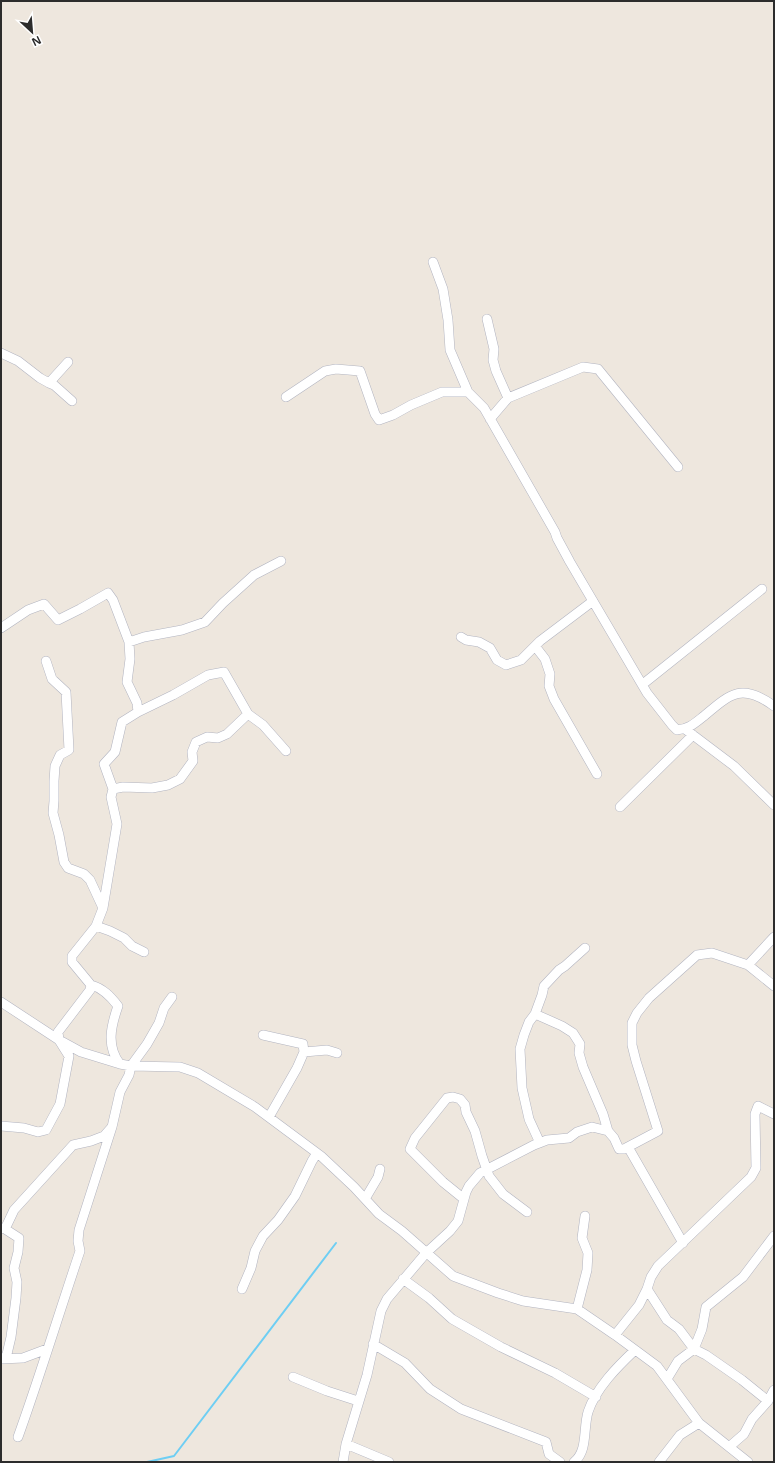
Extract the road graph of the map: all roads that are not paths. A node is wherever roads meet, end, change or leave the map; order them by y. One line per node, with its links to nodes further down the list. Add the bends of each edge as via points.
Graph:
1 (433, 262): 6 (street, via 443,289 450,350)
2 (487, 319): 8 (street, via 494,349 493,360)
3 (1, 352): 5 (street)
4 (68, 362): 5 (street)
5 (49, 383): 9 (street)
6 (468, 392): 7 (street, via 442,392 379,420 360,371 336,369 325,371); 10 (street, via 484,408)
7 (286, 397)
8 (508, 398): 10 (street); 11 (street, via 583,367 598,369)
9 (72, 401)
10 (490, 419): 14 (street)
11 (678, 468)
12 (281, 561): 17 (street, via 254,575 205,622)
13 (762, 589): 20 (street)
14 (593, 601): 18 (street); 20 (street)
15 (1, 628): 17 (street, via 28,610 44,604 58,620 108,593)
16 (462, 637): 18 (street, via 490,648 498,660 506,665 521,660)
17 (129, 642): 22 (street, via 127,682 137,703)
18 (535, 646): 27 (street, via 545,659 550,674 549,686 554,699)
19 (46, 661): 31 (street, via 52,679 66,692 69,750 60,755 55,766 53,813 60,835 64,862 68,868 84,874 90,880)
20 (643, 684): 24 (street, via 672,725 678,730)
21 (774, 706): 24 (street, via 758,695 740,693 729,697)
22 (138, 712): 23 (street, via 208,675 224,672); 28 (street, via 122,722 115,752 104,764)
23 (248, 714): 26 (street, via 263,725); 28 (street, via 227,734 218,738 206,737 196,742 192,752 193,762 180,779 168,785 152,788)
24 (685, 729): 25 (street)
25 (693, 735): 29 (street, via 734,766); 30 (street)
26 (286, 751)
27 (597, 774)
28 (113, 789): 31 (street, via 111,797 117,824)
29 (774, 805)
30 (620, 807)
31 (103, 908): 32 (street)
32 (96, 926): 35 (street, via 124,938); 37 (street, via 72,956 72,962)
33 (774, 937): 36 (street)
34 (585, 948): 41 (street, via 544,986)
35 (144, 952)
36 (748, 965): 38 (street); 54 (street, via 712,953 697,955 649,998 637,1013 632,1023 632,1045 658,1131)
37 (91, 985): 43 (street, via 90,990 58,1032); 46 (street, via 101,989 118,1006 110,1044 114,1057)
38 (774, 986)
39 (172, 997): 47 (street, via 147,1044)
40 (1, 1002): 43 (street)
41 (535, 1014): 52 (street, via 562,1026 573,1034 580,1044 579,1053 583,1067); 53 (street, via 526,1028 520,1049 521,1082 529,1119)
42 (263, 1035): 44 (street, via 303,1044)
43 (59, 1040): 46 (street, via 81,1052); 50 (street, via 69,1056 60,1104 46,1130 38,1132)
44 (304, 1052): 45 (street, via 327,1050); 49 (street)
45 (337, 1053)
46 (120, 1064): 47 (street)
47 (131, 1066): 49 (street, via 180,1067 198,1073); 51 (street, via 120,1092)
48 (774, 1114): 64 (street, via 758,1106 755,1114 756,1168)
49 (269, 1117): 55 (street)
50 (1, 1126)
51 (112, 1127): 62 (street, via 104,1136 72,1145 14,1210); 72 (street, via 79,1230 80,1251)
52 (608, 1131): 53 (street, via 592,1127 577,1132 570,1138); 54 (street, via 619,1148)
53 (540, 1143): 56 (street)
54 (628, 1147): 64 (street)
55 (317, 1153): 58 (street); 67 (street, via 295,1196 278,1220 262,1236)
56 (486, 1168): 59 (street, via 473,1180); 59 (street, via 465,1105 460,1099 447,1098 415,1138 410,1149); 60 (street, via 503,1194)
57 (380, 1169): 58 (street)
58 (365, 1199): 65 (street)
59 (464, 1199): 65 (street, via 458,1221)
60 (527, 1212)
61 (585, 1216): 69 (street, via 582,1238 588,1253)
62 (3, 1229): 75 (street, via 18,1238 14,1268 16,1298 11,1337 7,1354)
63 (774, 1236): 74 (street, via 743,1277 706,1306 702,1329)
64 (683, 1243): 68 (street, via 658,1266 650,1277)
65 (426, 1253): 66 (street); 69 (street, via 453,1276 498,1293 523,1301)
66 (403, 1279): 71 (street, via 381,1311); 79 (street, via 452,1319 501,1347 555,1372)
67 (242, 1289)
68 (647, 1289): 70 (street, via 639,1305); 74 (street, via 667,1320 679,1329)
69 (577, 1309): 70 (street)
70 (615, 1335): 73 (street)
71 (374, 1344): 80 (street); 88 (street, via 405,1363 430,1389 461,1409 546,1442 549,1454)
72 (47, 1349): 75 (street, via 23,1358); 83 (street)
73 (635, 1350): 77 (street, via 657,1366); 79 (street, via 607,1380)
74 (694, 1350): 77 (street, via 678,1361); 81 (street, via 706,1354)
75 (3, 1359)
76 (293, 1377): 80 (street)
77 (667, 1379): 82 (street)
78 (774, 1390): 81 (street)
79 (596, 1397): 89 (street, via 588,1412 583,1449)
80 (358, 1401): 84 (street)
81 (768, 1401): 85 (street, via 752,1419 744,1434)
82 (699, 1423): 85 (street); 90 (street, via 680,1435)
83 (18, 1437)
84 (346, 1444): 86 (street); 87 (street)
85 (729, 1447): 91 (street)
86 (343, 1462)
87 (389, 1462)
88 (560, 1462)
89 (574, 1462)
90 (659, 1462)
91 (748, 1462)

